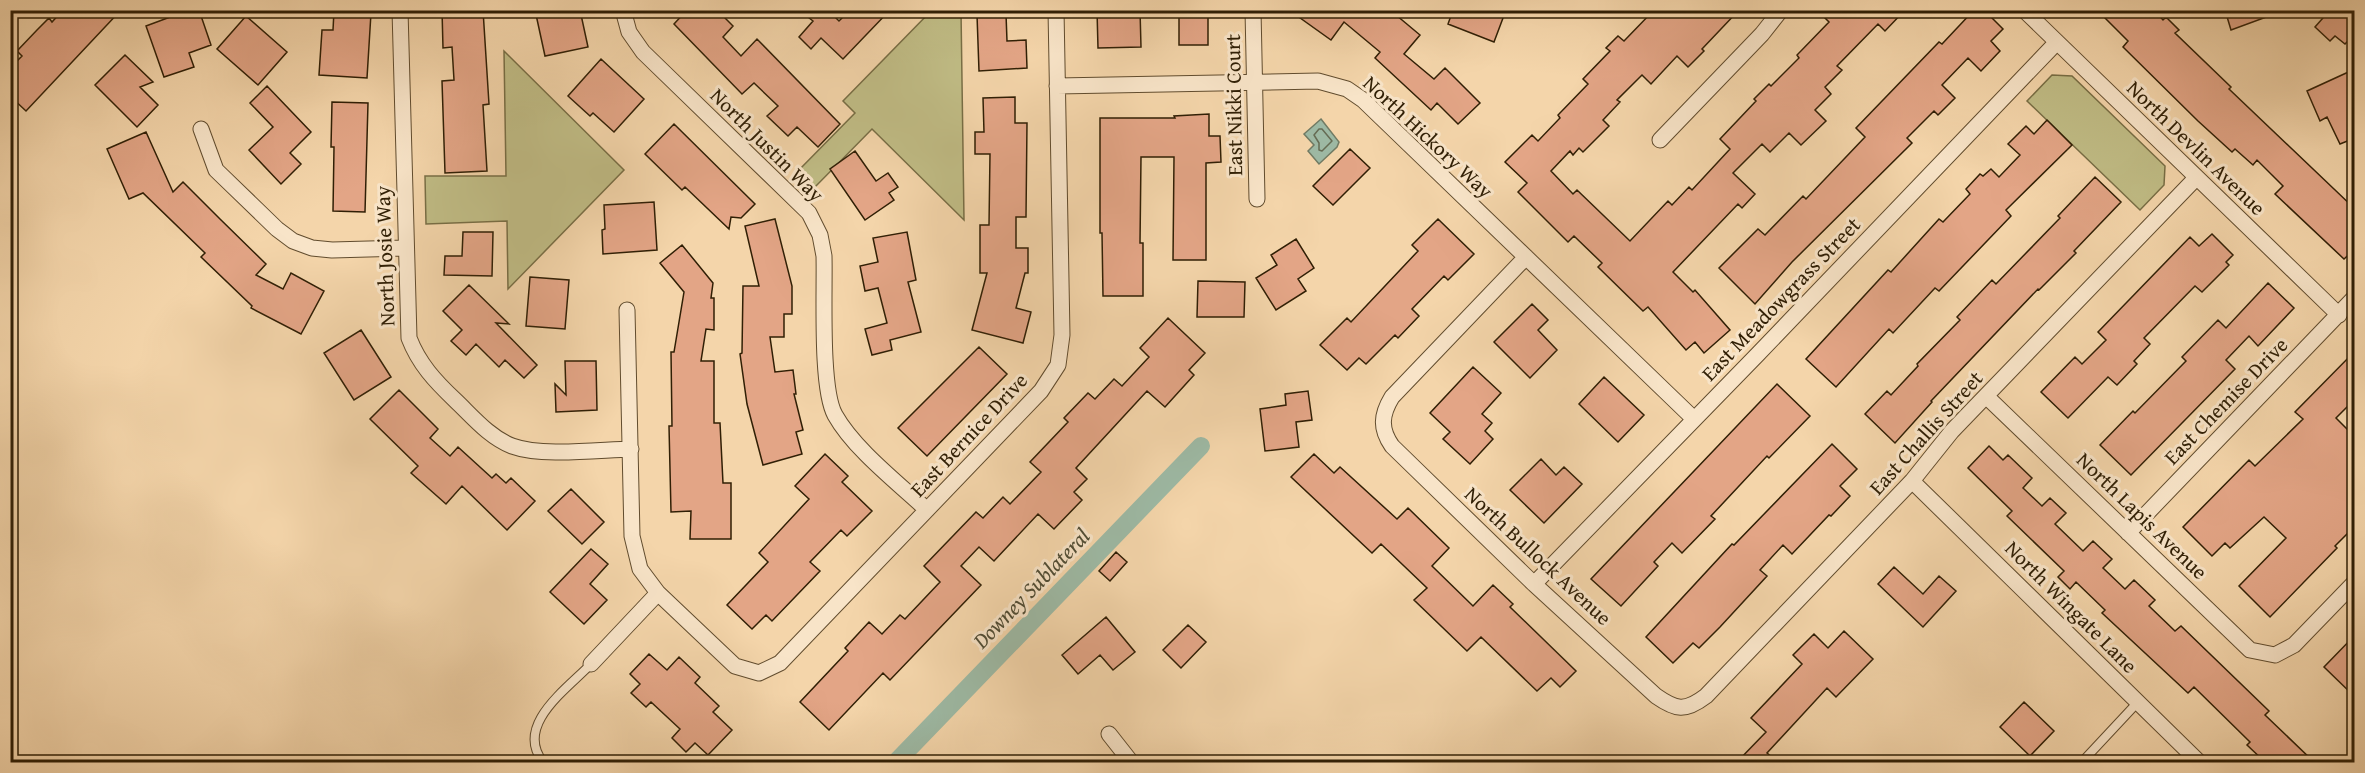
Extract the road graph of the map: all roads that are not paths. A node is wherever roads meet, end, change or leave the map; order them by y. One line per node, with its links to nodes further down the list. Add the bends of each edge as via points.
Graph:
1 (400, 10): 14 (street, North Josie Way)
2 (623, 10): 23 (street, North Justin Way, via 629,32 643,52 809,213 820,235 824,256 827,387 834,413 848,435)
3 (1056, 10): 9 (street)
4 (1253, 10): 8 (street, East Nikki Court)
5 (1782, 10): 11 (street)
6 (2024, 10): 7 (street, North Devlin Avenue)
7 (2057, 42): 12 (street, North Devlin Avenue); 20 (street, East Meadowgrass Street)
8 (1254, 82): 9 (street, North Hickory Way); 13 (street, East Nikki Court); 15 (street, North Hickory Way, via 1318,81 1347,89)
9 (1057, 87): 23 (street, East Bernice Drive, via 1062,335 1058,365 1041,392)
10 (201, 129): 14 (street, via 216,170 293,241 332,250)
11 (1660, 140)
12 (2196, 178): 18 (street, North Devlin Avenue); 19 (street, East Challis Street)
13 (1257, 199)
14 (405, 248): 21 (street, North Josie Way, via 409,338 416,357 430,376 488,432 511,446 538,451)
15 (1526, 257): 20 (street, North Hickory Way); 26 (street, North Bullock Avenue, via 1392,397 1382,419 1392,446)
16 (2355, 298): 18 (street, East Chemise Drive)
17 (627, 310): 21 (street)
18 (2339, 315): 24 (street, East Chemise Drive)
19 (1986, 396): 22 (street, East Challis Street); 24 (street, North Lapis Avenue)
20 (1694, 419): 26 (street, East Meadowgrass Street)
21 (630, 449): 27 (street, via 632,536 640,569)
22 (1912, 481): 29 (street, North Wingate Lane); 30 (street, East Challis Street, via 1706,696)
23 (927, 510): 27 (street, East Bernice Drive, via 780,663 759,672 735,666)
24 (2128, 533): 25 (street, North Lapis Avenue, via 2250,650 2275,655 2294,645)
25 (2355, 583)
26 (1534, 584): 30 (street, North Bullock Avenue, via 1656,696 1668,705)
27 (658, 593): 28 (street)
28 (591, 664): 32 (lane, via 541,716 534,731 534,746)
29 (2138, 702): 34 (lane); 35 (street, North Wingate Lane)
30 (1682, 708)
31 (1109, 734): 33 (street)
32 (543, 762)
33 (1131, 762)
34 (2082, 762)
35 (2199, 762)

